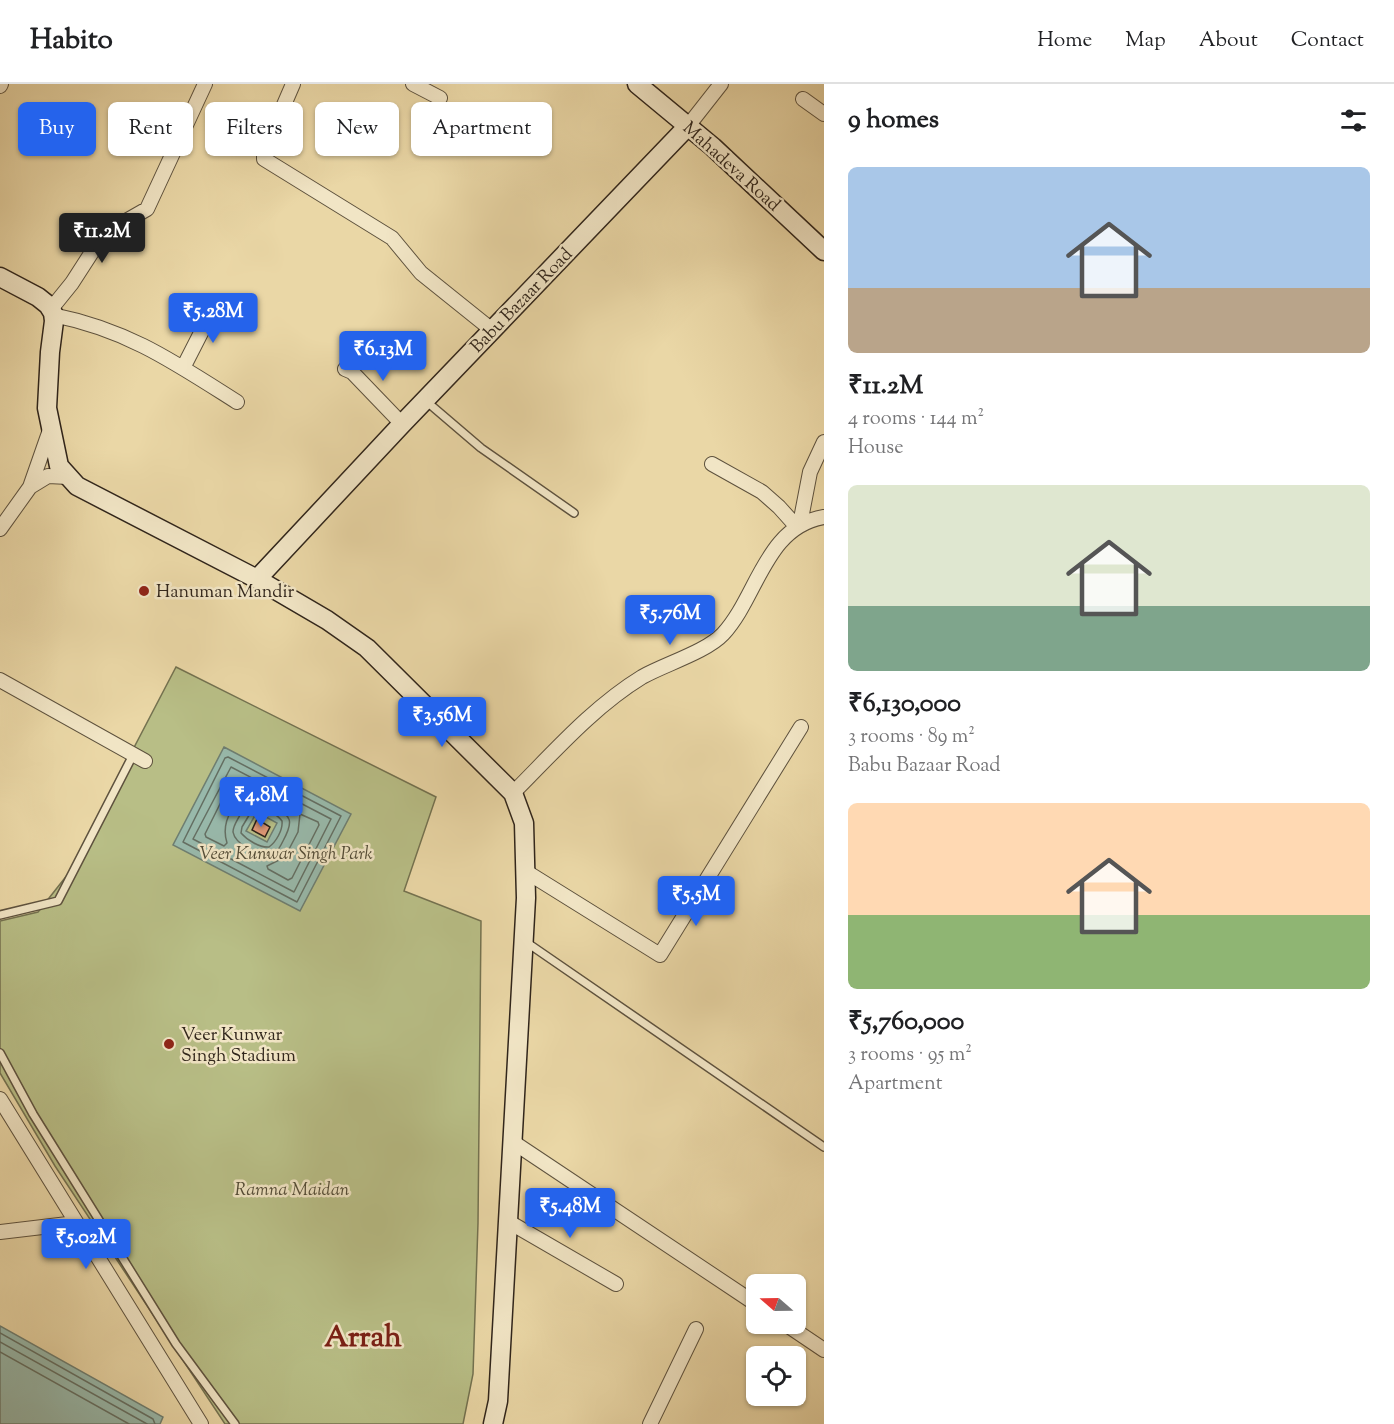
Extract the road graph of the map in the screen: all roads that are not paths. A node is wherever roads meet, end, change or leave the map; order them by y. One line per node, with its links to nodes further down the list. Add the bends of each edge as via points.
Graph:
1 (205, 84): 13 (street, via 147,209 101,238)
2 (293, 84): 14 (street, via 264,159 393,238 421,273)
3 (413, 84): 6 (street)
4 (637, 84): 9 (street, Mahadeva Road)
5 (721, 84): 9 (street)
6 (440, 98)
7 (803, 99): 8 (street)
8 (824, 114)
9 (688, 126): 10 (street, Mahadeva Road); 14 (street, Babu Bazaar Road)
10 (824, 251)
11 (0, 277): 13 (street, via 38,297)
12 (212, 306): 15 (street)
13 (52, 312): 15 (street, via 136,341); 20 (street, via 47,408)
14 (492, 330): 17 (street, Babu Bazaar Road)
15 (183, 368): 18 (street)
16 (345, 369): 19 (street)
17 (425, 400): 19 (street, Babu Bazaar Road); 25 (lane, via 482,448)
18 (237, 402)
19 (402, 424): 29 (street, Babu Bazaar Road)
20 (51, 427): 23 (street, via 59,466); 24 (street)
21 (824, 442): 27 (street, via 810,472)
22 (712, 464): 27 (street, via 762,492)
23 (68, 477): 24 (street, via 48,476); 29 (street, via 77,486)
24 (30, 487): 28 (street)
25 (574, 513)
26 (824, 517): 27 (street)
27 (798, 526): 33 (street, via 770,555 722,635 620,692)
28 (0, 529)
29 (257, 579): 33 (street, via 366,648)
30 (0, 680): 32 (street)
31 (801, 727): 34 (street, via 660,955)
32 (139, 758): 35 (lane, via 58,900)
33 (513, 793): 34 (street, via 524,823)
34 (525, 872): 36 (street)
35 (0, 915)
36 (524, 941): 39 (street); 40 (lane)
37 (0, 1053): 50 (lane, via 33,1114 176,1344)
38 (0, 1099): 42 (street)
39 (513, 1142): 41 (street); 45 (street)
40 (824, 1147)
41 (509, 1222): 44 (street); 51 (street)
42 (75, 1223): 43 (street); 49 (street)
43 (0, 1232)
44 (616, 1284)
45 (746, 1297)
46 (696, 1329): 52 (street)
47 (800, 1334): 48 (street)
48 (824, 1350)
49 (201, 1424)
50 (235, 1424)
51 (494, 1424)
52 (650, 1424)

